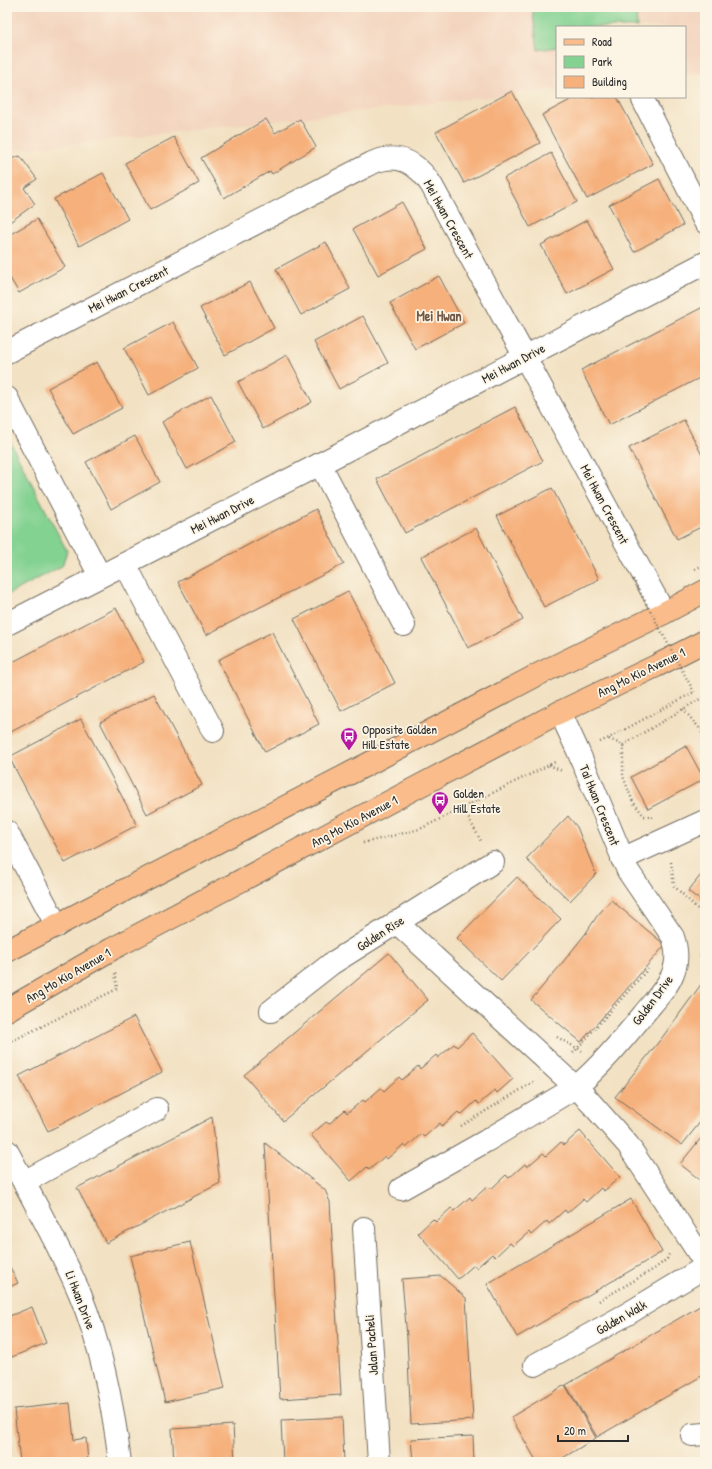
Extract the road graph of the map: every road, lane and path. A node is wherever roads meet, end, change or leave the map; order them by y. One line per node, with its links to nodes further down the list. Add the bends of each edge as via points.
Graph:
1 (643, 100): 2 (street)
2 (705, 222)
3 (705, 262): 5 (street, Mei Hwan Drive)
4 (7, 352): 5 (street, Mei Hwan Crescent, via 372,163 392,158 406,161 427,178)
5 (524, 357): 7 (street, Mei Hwan Drive); 12 (street, Mei Hwan Crescent)
6 (7, 398): 9 (street)
7 (320, 464): 8 (street, Mei Hwan Drive); 14 (street)
8 (125, 564): 9 (street, Mei Hwan Drive); 21 (street)
9 (100, 576): 13 (street, Mei Hwan Drive)
10 (633, 579): 23 (path, bridge, via 694,692 608,738)
11 (705, 591): 12 (main road)
12 (664, 613): 37 (main road, via 539,674)
13 (7, 624)
14 (404, 625)
15 (705, 640): 18 (main road, Ang Mo Kio Avenue 1)
16 (705, 696): 17 (path)
17 (683, 709): 20 (path); 23 (path)
18 (560, 712): 24 (street, Tai Hwan Crescent); 38 (main road, Ang Mo Kio Avenue 1)
19 (705, 726): 20 (path)
20 (701, 730): 22 (path)
21 (213, 731)
22 (705, 743)
23 (623, 745): 28 (path, via 623,776 633,802 644,816)
24 (578, 751): 25 (path); 33 (street, Tai Hwan Crescent)
25 (549, 765): 26 (path); 27 (path)
26 (567, 773)
27 (463, 808): 31 (path, via 420,829); 32 (path)
28 (662, 819)
29 (705, 821): 33 (street, Tai Hwan Crescent)
30 (7, 832): 37 (street)
31 (360, 844)
32 (488, 853): 36 (street, Golden Rise)
33 (622, 860): 45 (street, Golden Drive, via 673,937 676,945 676,964 669,982 661,993 588,1077)
34 (671, 860): 35 (path, via 674,886)
35 (705, 916)
36 (396, 922): 42 (street, Golden Rise, via 331,964); 44 (street)
37 (57, 926): 39 (main road)
38 (112, 949): 41 (main road, Ang Mo Kio Avenue 1); 43 (path, via 118,989)
39 (7, 951)
40 (650, 966): 44 (path, via 578,1048)
41 (7, 1010)
42 (271, 1011)
43 (12, 1041)
44 (556, 1068): 45 (street); 47 (path)
45 (576, 1087): 50 (street, Golden Drive); 52 (street, via 628,1145)
46 (157, 1109): 49 (street)
47 (457, 1129)
48 (7, 1151): 49 (street, Li Hwan Drive)
49 (24, 1182): 55 (street, Li Hwan Drive, via 66,1264 92,1328 103,1364)
50 (401, 1189)
51 (364, 1228): 56 (street, Jalan Pacheli)
52 (705, 1262)
53 (705, 1267): 54 (street, Golden Walk)
54 (535, 1366)
55 (120, 1462)
56 (379, 1462)

